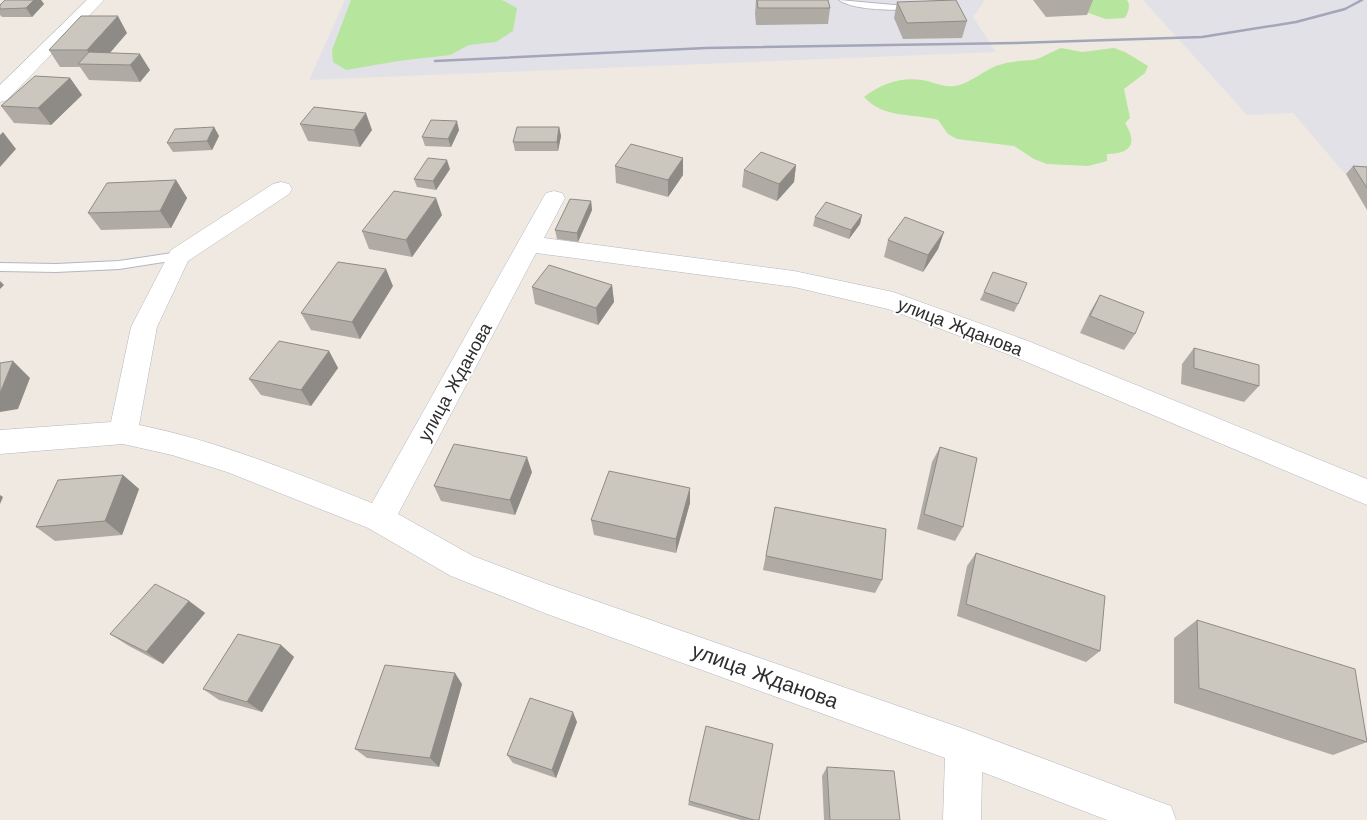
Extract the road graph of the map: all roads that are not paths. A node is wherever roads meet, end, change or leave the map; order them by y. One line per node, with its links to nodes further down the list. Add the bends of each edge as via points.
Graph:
1 (96, 0): 4 (street)
2 (843, 0): 3 (lane, via 880,8)
3 (945, 0)
4 (0, 96)
5 (281, 190): 8 (street)
6 (554, 198): 7 (street, улица Жданова)
7 (530, 244): 12 (street, улица Жданова, via 794,278 893,301 1019,348); 13 (street, улица Жданова)
8 (179, 256): 9 (lane, via 119,265); 10 (street, via 144,327)
9 (0, 267)
10 (123, 432): 11 (street, улица Жданова); 13 (street, улица Жданова, via 233,462)
11 (0, 442)
12 (1367, 492)
13 (379, 520): 14 (street, улица Жданова, via 470,569 547,599)
14 (964, 747): 15 (street); 16 (street, улица Жданова)
15 (962, 820)
16 (1157, 820)

